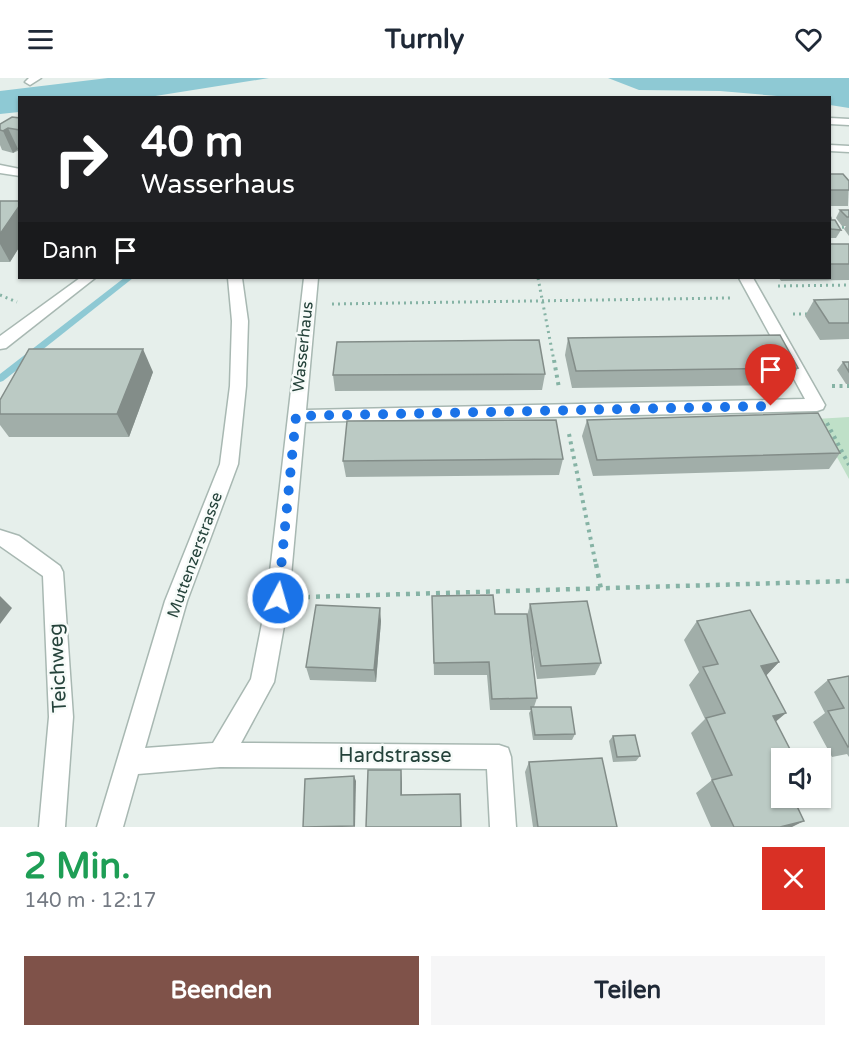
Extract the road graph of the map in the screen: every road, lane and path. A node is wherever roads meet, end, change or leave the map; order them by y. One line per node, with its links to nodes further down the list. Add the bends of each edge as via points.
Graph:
1 (831, 121): 2 (street)
2 (849, 122)
3 (831, 148): 4 (street)
4 (849, 149)
5 (0, 169): 6 (street)
6 (18, 173)
7 (849, 227): 8 (path)
8 (831, 228)
9 (87, 279): 19 (street)
10 (235, 279): 27 (street, Muttenzerstrasse, via 240,321 238,386 229,464 176,601)
11 (311, 279): 16 (street, Wasserhaus)
12 (849, 285): 13 (path)
13 (752, 287): 16 (path); 18 (street)
14 (0, 295): 15 (path)
15 (17, 302)
16 (308, 304): 21 (street, Wasserhaus)
17 (814, 314): 18 (path)
18 (767, 315): 20 (street)
19 (0, 344)
20 (818, 405): 21 (street, Wasserhaus); 22 (path)
21 (296, 416): 25 (street, Wasserhaus)
22 (849, 465)
23 (0, 538): 28 (street, Teichweg, via 12,542 53,572 61,717)
24 (849, 580): 25 (path)
25 (278, 598): 26 (street, Wasserhaus, via 262,682)
26 (220, 755): 27 (street); 30 (street, Hardstrasse, via 499,757)
27 (129, 762): 29 (street, Muttenzerstrasse)
28 (52, 827)
29 (110, 827)
30 (503, 827)

